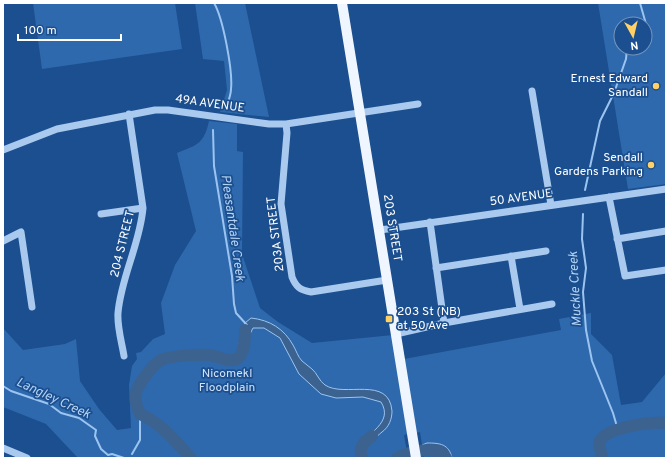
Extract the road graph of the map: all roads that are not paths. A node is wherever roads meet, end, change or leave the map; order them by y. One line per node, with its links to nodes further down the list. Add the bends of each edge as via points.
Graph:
1 (342, 3): 4 (main road, 203 STREET)
2 (532, 91): 10 (street)
3 (418, 104): 4 (street, 49A AVENUE)
4 (360, 112): 6 (street, 49A AVENUE); 14 (main road, 203 STREET)
5 (129, 114): 6 (street, 49A AVENUE, via 168,110 269,124); 7 (street, 49A AVENUE, via 57,129); 11 (street, 204 STREET)
6 (286, 124): 22 (street, 203A STREET, via 281,204 295,285 302,291 311,292)
7 (3, 150)
8 (666, 189): 9 (street, 50 AVENUE)
9 (609, 197): 10 (street, 50 AVENUE); 16 (street)
10 (551, 205): 13 (street, 50 AVENUE)
11 (143, 208): 12 (street); 28 (street, 204 STREET, via 142,224 120,298 118,315)
12 (101, 214)
13 (430, 222): 14 (street, 50 AVENUE); 20 (street)
14 (380, 230): 22 (main road, 203 STREET)
15 (666, 230): 16 (street)
16 (617, 239): 21 (street, via 625,276)
17 (3, 241): 24 (street, via 21,232)
18 (546, 251): 19 (street)
19 (511, 256): 20 (street); 25 (street)
20 (436, 268): 26 (street)
21 (666, 270)
22 (388, 280): 27 (main road, 203 STREET)
23 (552, 304): 25 (street)
24 (32, 307)
25 (520, 309): 26 (street)
26 (444, 323): 27 (street)
27 (396, 334): 31 (main road, 203 STREET)
28 (124, 356)
29 (3, 448): 30 (street)
30 (27, 458)
31 (416, 458)

